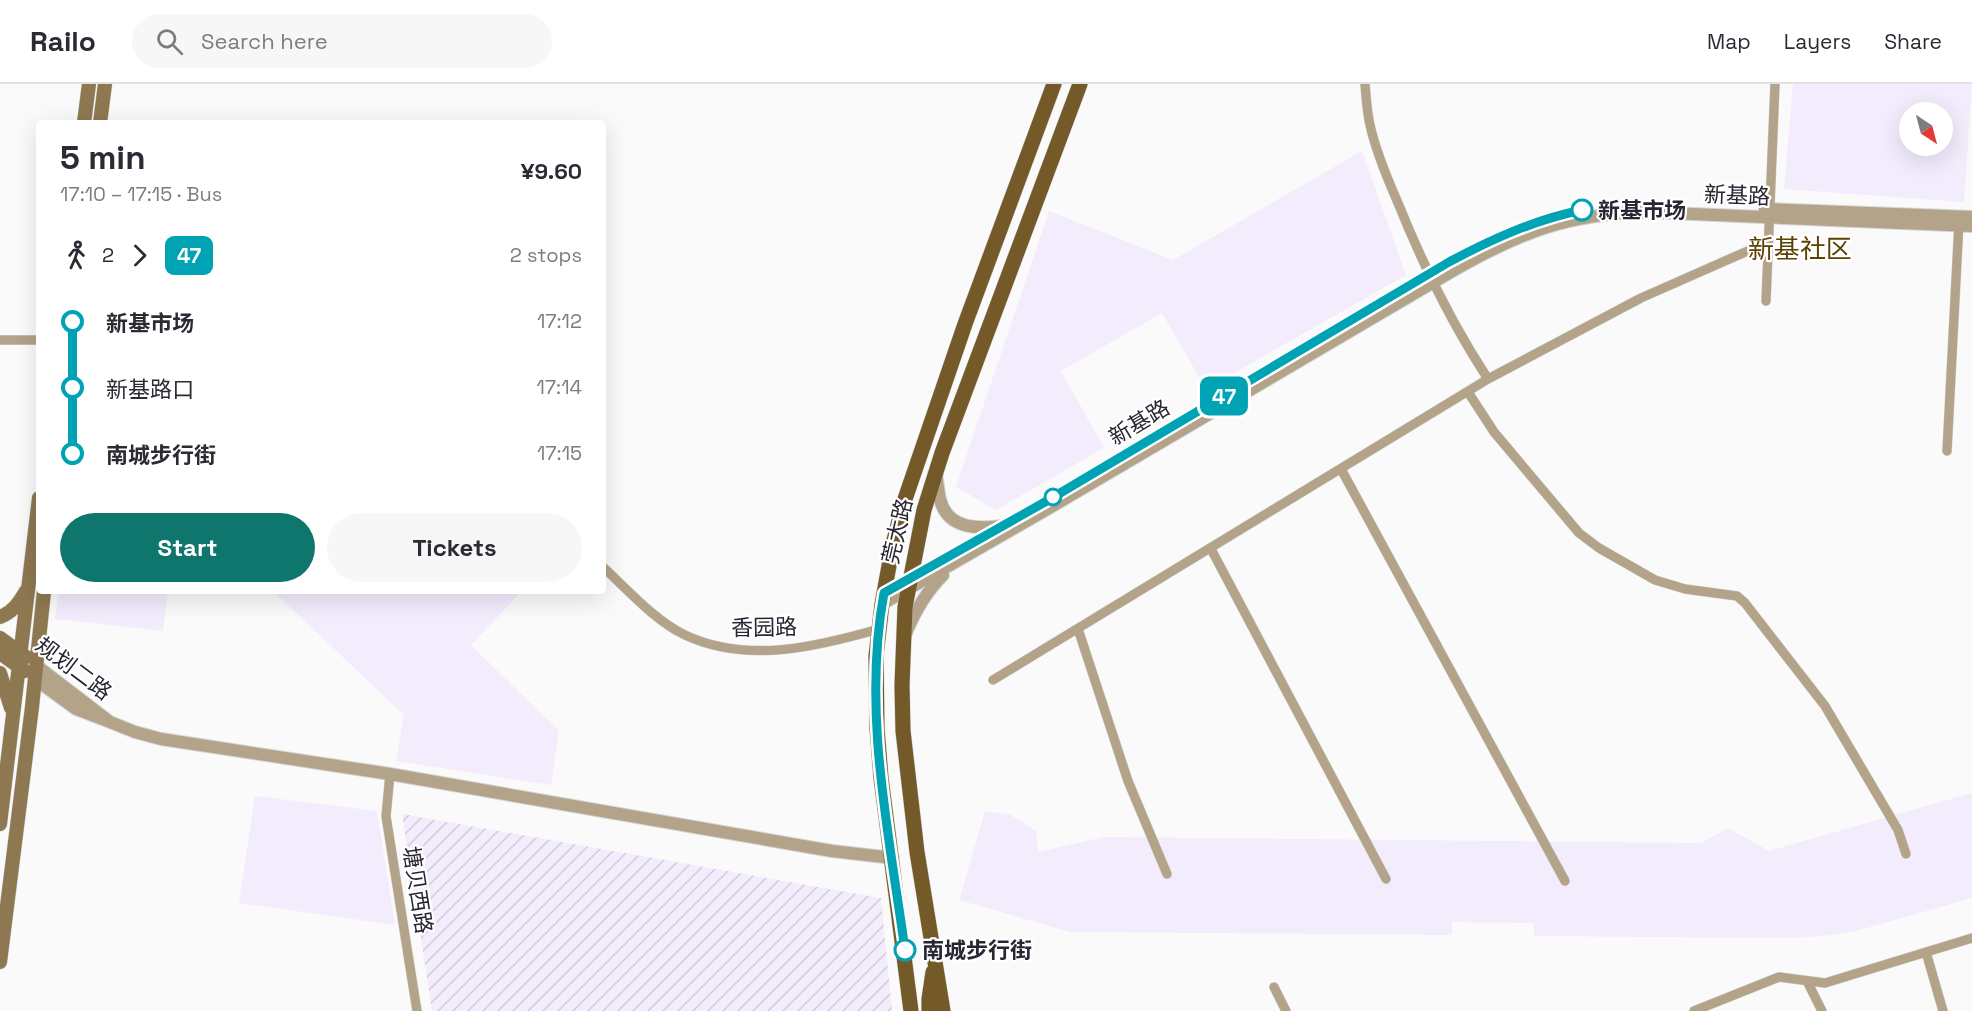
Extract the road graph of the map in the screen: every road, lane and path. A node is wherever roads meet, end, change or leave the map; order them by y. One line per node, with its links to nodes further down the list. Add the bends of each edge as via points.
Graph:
1 (89, 84): 7 (main road)
2 (105, 84): 8 (main road)
3 (1054, 84): 30 (main road, 莞太路, via 904,502)
4 (1080, 84): 21 (main road, 莞太路)
5 (1365, 84): 13 (street, via 1370,125 1383,167)
6 (1775, 84): 9 (street)
7 (84, 120)
8 (100, 120)
9 (1769, 213): 10 (street, 新基路); 12 (street); 13 (street, 新基路, via 1598,214 1530,231)
10 (1963, 220): 11 (street, 新基路); 19 (street)
11 (1972, 226)
12 (1768, 242): 14 (street); 17 (street, via 1641,298)
13 (1431, 278): 17 (street); 23 (street, 新基路); 25 (street, 新基路)
14 (1766, 302)
15 (0, 340): 16 (street)
16 (36, 340)
17 (1488, 379): 18 (street)
18 (1468, 392): 20 (street); 44 (street, via 1494,432 1579,533 1655,579 1686,589 1737,596 1745,603 1825,706 1898,830)
19 (1947, 451)
20 (1341, 469): 24 (street); 48 (street)
21 (935, 472): 23 (street, via 945,512 954,521 975,528); 27 (main road, 莞太路)
22 (36, 522): 28 (main road)
23 (1002, 526): 27 (street, 新基路)
24 (1211, 549): 33 (street); 47 (street)
25 (957, 562): 27 (street, 新基路); 35 (street, via 931,588)
26 (606, 570): 32 (street, 香园路, via 666,623 714,646 737,650 793,649)
27 (909, 584): 30 (street, 新基路); 35 (main road, 莞太路)
28 (28, 586): 31 (main road, via 18,606); 37 (main road)
29 (44, 594): 38 (main road)
30 (883, 599): 32 (main road, 莞太路)
31 (0, 617)
32 (879, 629): 45 (main road, 莞太路, via 877,728)
33 (1078, 629): 40 (street); 46 (street, via 1128,781)
34 (0, 638): 37 (main road, 规划二路)
35 (903, 640): 52 (main road, 莞太路, via 903,730)
36 (0, 653): 37 (main road)
37 (20, 660): 38 (main road, 规划二路); 41 (main road)
38 (36, 672): 42 (street, 规划二路, via 110,722 135,732); 51 (main road)
39 (0, 673): 41 (main road)
40 (993, 680)
41 (13, 719): 43 (main road)
42 (390, 774): 45 (street, 规划二路, via 832,851); 57 (street, 塘贝西路, via 386,816)
43 (0, 824)
44 (1906, 854)
45 (893, 858): 56 (main road, 莞太路)
46 (1167, 874)
47 (1386, 879)
48 (1565, 881)
49 (1972, 938): 50 (street)
50 (1926, 952): 53 (street, via 1825,983); 62 (street)
51 (0, 962)
52 (934, 964): 55 (main road, 莞太路); 58 (main road)
53 (1806, 981): 60 (street, via 1779,977); 61 (street)
54 (1274, 987): 59 (street)
55 (943, 1007)
56 (914, 1009)
57 (417, 1011)
58 (929, 1011)
59 (1286, 1011)
60 (1694, 1011)
61 (1822, 1011)
62 (1943, 1011)

